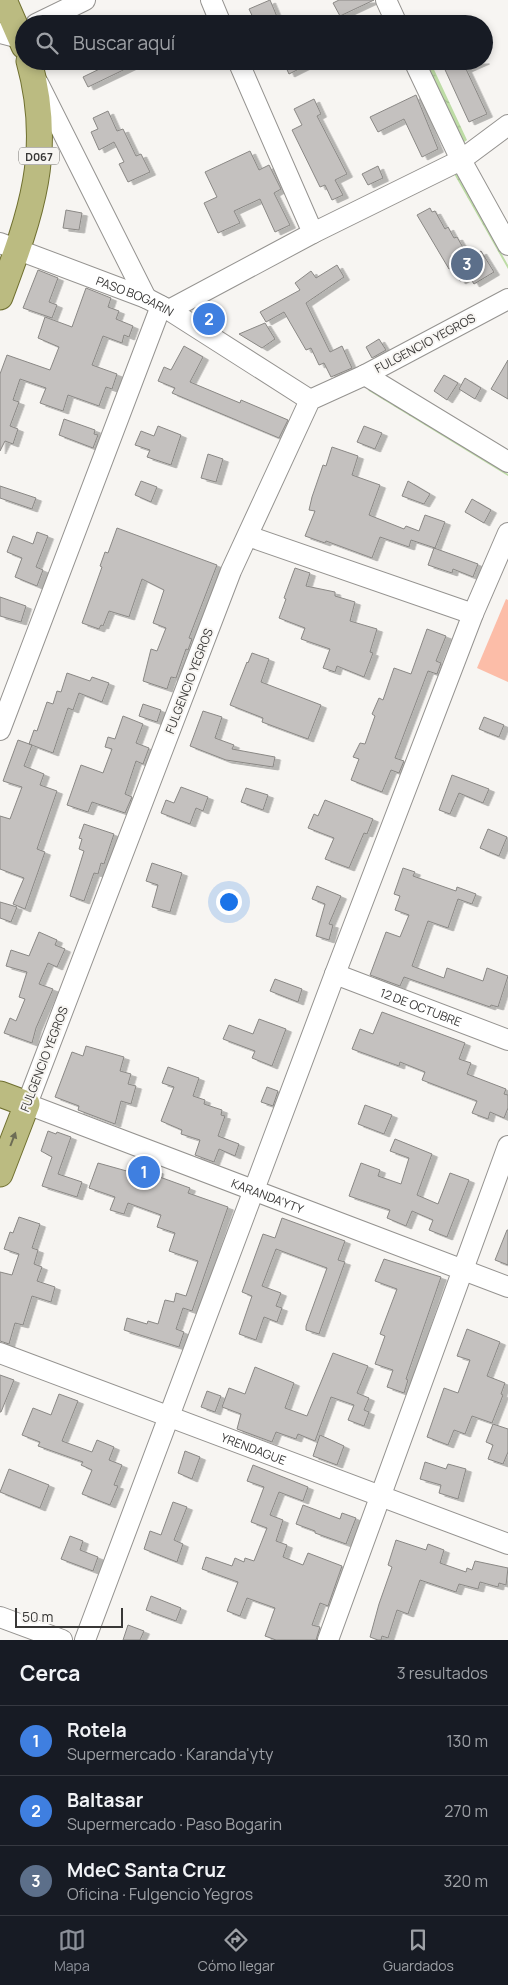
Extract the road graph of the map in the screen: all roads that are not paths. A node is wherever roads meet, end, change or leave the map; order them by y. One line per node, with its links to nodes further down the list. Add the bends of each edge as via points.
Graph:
1 (4, 0): 8 (main road)
2 (85, 0): 5 (street)
3 (211, 0): 6 (street)
4 (386, 0): 7 (street)
5 (56, 15)
6 (217, 15)
7 (393, 15)
8 (15, 23)
9 (31, 70): 16 (main road, D067, via 40,117 35,192 27,223)
10 (32, 70): 20 (street)
11 (242, 70): 15 (street)
12 (418, 70): 14 (street)
13 (508, 125): 14 (street)
14 (461, 160): 15 (street); 17 (street)
15 (313, 233): 20 (street)
16 (9, 246): 18 (main road, D067); 20 (street, PASO BOGARIN)
17 (508, 246)
18 (0, 297)
19 (508, 300): 21 (street, FULGENCIO YEGROS)
20 (159, 305): 22 (street, PASO BOGARIN); 27 (street)
21 (365, 375): 22 (street, FULGENCIO YEGROS); 23 (street)
22 (310, 400): 25 (street, FULGENCIO YEGROS)
23 (508, 462)
24 (508, 533): 26 (street)
25 (248, 536): 26 (street); 31 (street, FULGENCIO YEGROS, via 231,572)
26 (474, 614): 28 (street)
27 (0, 730)
28 (335, 974): 29 (street, 12 DE OCTUBRE); 34 (street)
29 (508, 1040)
30 (0, 1094): 31 (main road)
31 (27, 1104): 33 (main road, FULGENCIO YEGROS, one-way to 31); 34 (street, KARANDA'YTY)
32 (508, 1146): 35 (street)
33 (0, 1174)
34 (254, 1190): 35 (street, KARANDA'YTY); 38 (street)
35 (463, 1269): 36 (street, KARANDA'YTY); 39 (street)
36 (508, 1287)
37 (0, 1353): 38 (street, YRENDAGUE)
38 (169, 1416): 39 (street, YRENDAGUE); 43 (street)
39 (381, 1496): 40 (street, YRENDAGUE); 44 (street)
40 (508, 1544)
41 (0, 1617): 42 (street)
42 (62, 1640)
43 (85, 1640)
44 (328, 1640)

